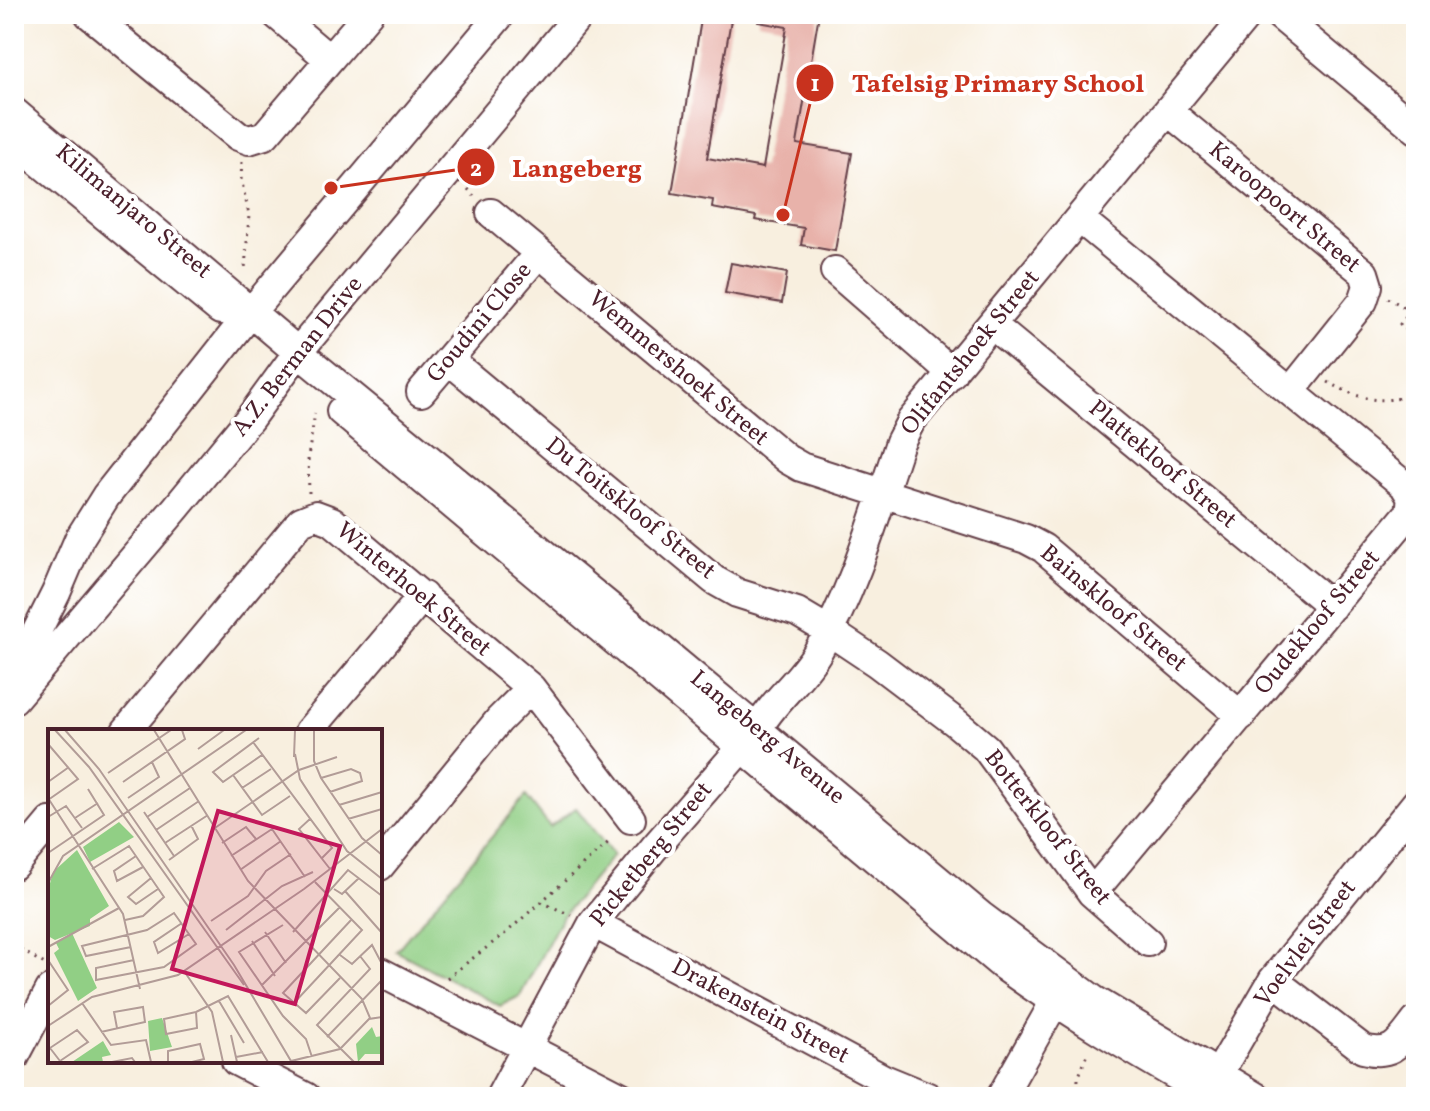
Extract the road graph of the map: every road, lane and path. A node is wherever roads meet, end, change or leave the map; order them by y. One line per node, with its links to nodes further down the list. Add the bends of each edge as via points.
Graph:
1 (89, 14): 8 (street, via 249,140 265,135)
2 (276, 14): 8 (street)
3 (368, 14): 8 (street)
4 (501, 14): 22 (street)
5 (580, 14): 25 (street, A.Z. Berman Drive)
6 (1248, 14): 9 (street, Olifantshoek Street)
7 (1278, 14): 11 (street)
8 (329, 59)
9 (1168, 111): 15 (street, Olifantshoek Street); 19 (street, Karoopoort Street, via 1364,273)
10 (14, 112): 22 (street, Kilimanjaro Street)
11 (1416, 129)
12 (14, 141): 22 (street, Kilimanjaro Street)
13 (244, 151): 17 (path, via 241,178 249,215)
14 (491, 213): 16 (street, Wemmershoek Street)
15 (1080, 219): 23 (street, Olifantshoek Street); 28 (street, Oudekloof Street)
16 (539, 253): 26 (street, Goudini Close); 32 (street, Wemmershoek Street, via 787,459)
17 (245, 269)
18 (835, 271): 27 (street)
19 (1368, 286): 21 (path); 28 (street, Karoopoort Street, via 1363,301)
20 (1416, 302): 21 (path)
21 (1411, 311): 24 (path, via 1400,324)
22 (246, 319): 25 (street, Langeberg Avenue); 37 (street, via 106,496 79,539)
23 (992, 325): 27 (street, Olifantshoek Street); 35 (street, Plattekloof Street)
24 (1416, 338)
25 (293, 359): 39 (street, A.Z. Berman Drive, via 195,486); 43 (street, Langeberg Avenue)
26 (449, 360): 29 (street, Goudini Close); 36 (street, Du Toitskloof Street, via 714,580 797,612)
27 (952, 373): 32 (street, Olifantshoek Street, via 911,421)
28 (1299, 381): 30 (path, via 1387,401); 35 (street, Oudekloof Street, via 1412,498 1410,512)
29 (421, 392)
30 (1416, 395)
31 (315, 413): 33 (path, via 308,457)
32 (883, 493): 36 (street, Olifantshoek Street); 40 (street, Bainskloof Street, via 1043,548)
33 (313, 504)
34 (423, 596): 38 (street, Winterhoek Street); 41 (street, Winterhoek Street, via 332,521 316,515 301,521); 42 (street)
35 (1332, 606): 40 (street, Oudekloof Street)
36 (829, 631): 43 (street, Olifantshoek Street); 50 (street, Botterkloof Street, via 986,748)
37 (14, 677)
38 (531, 688): 45 (street, Winterhoek Street); 48 (street)
39 (14, 699)
40 (1241, 716): 50 (street, Oudekloof Street)
41 (128, 729)
42 (311, 729)
43 (750, 738): 52 (street, Picketberg Street, via 654,848); 59 (street, Langeberg Avenue, via 981,916)
44 (1416, 803): 57 (street, Voelvlei Street)
45 (631, 819)
46 (48, 824): 49 (street)
47 (611, 840): 51 (path)
48 (382, 864)
49 (14, 865)
50 (1092, 893): 53 (street, Botterkloof Street)
51 (541, 902): 52 (path); 58 (path)
52 (582, 919): 63 (street, Picketberg Street); 70 (street, Drakenstein Street, via 884,1079)
53 (1148, 942)
54 (14, 946): 55 (path)
55 (48, 967)
56 (382, 973): 63 (street)
57 (1273, 980): 61 (street, via 1363,1049 1391,1049); 66 (street, Voelvlei Street)
58 (441, 983)
59 (1063, 993): 66 (street, Langeberg Avenue, via 1120,1017); 71 (street)
60 (48, 994): 64 (street)
61 (1416, 1021)
62 (1092, 1040): 72 (path)
63 (527, 1047): 68 (street, Picketberg Street); 69 (street)
64 (14, 1058)
65 (240, 1063): 67 (street)
66 (1212, 1088): 73 (street, Langeberg Avenue)
67 (306, 1097)
68 (500, 1097)
69 (622, 1097)
70 (928, 1097)
71 (1001, 1097)
72 (1077, 1097)
73 (1256, 1097)

